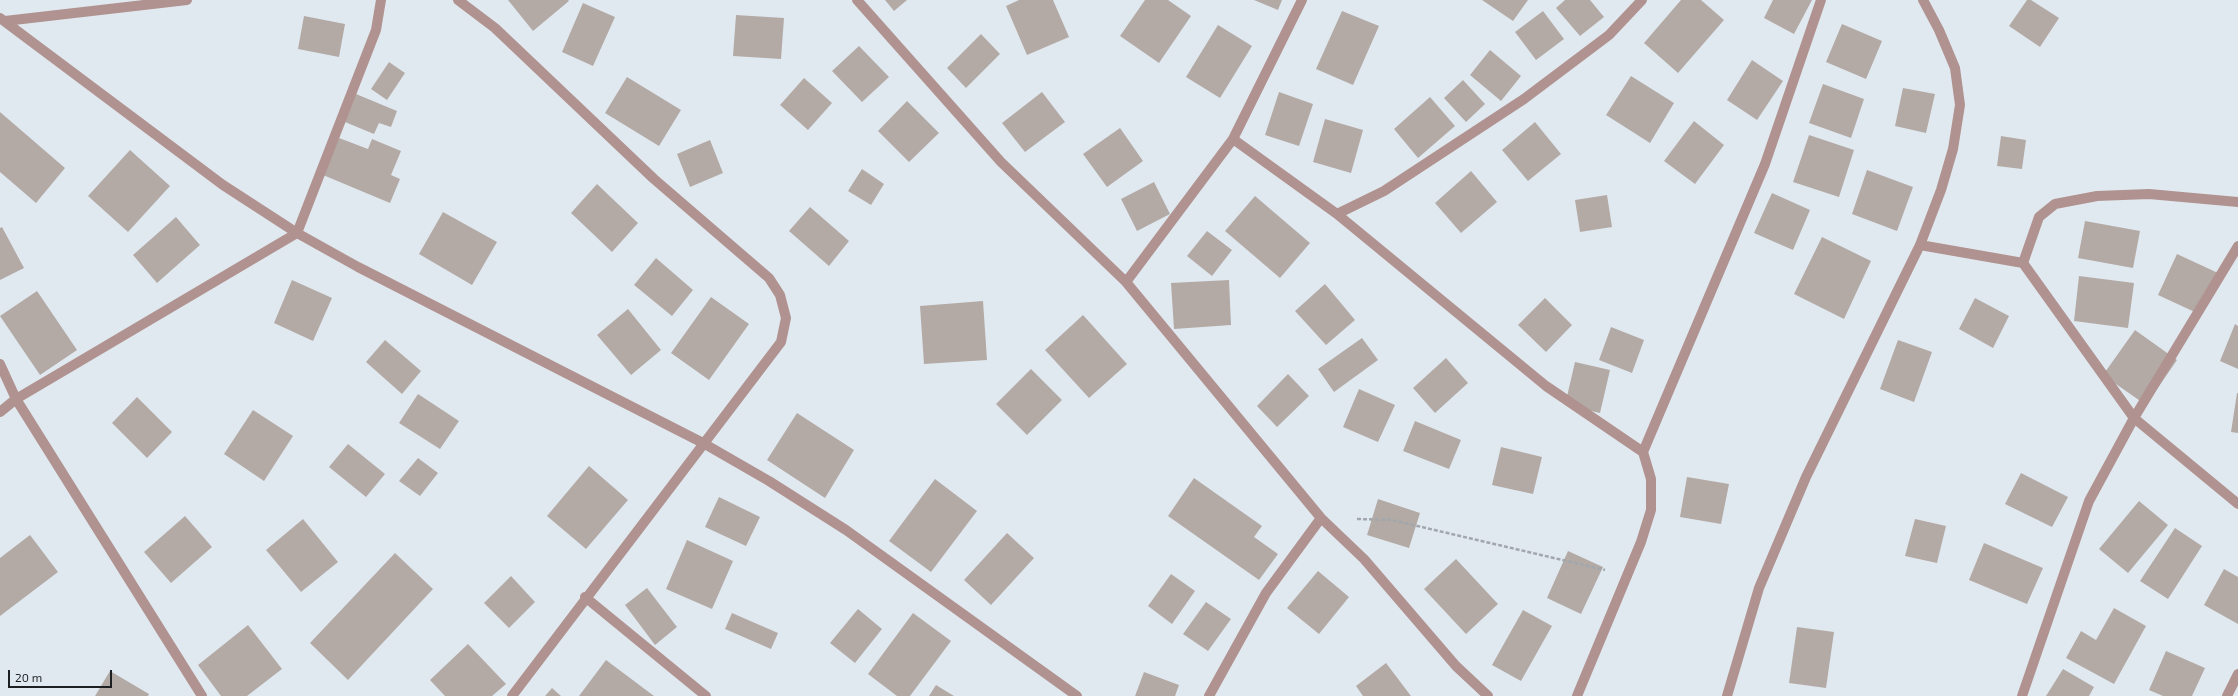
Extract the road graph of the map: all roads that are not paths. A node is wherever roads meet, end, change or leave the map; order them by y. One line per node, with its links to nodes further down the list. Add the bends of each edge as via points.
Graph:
1 (187, 0): 9 (street)
2 (381, 0): 13 (street, via 376,30)
3 (458, 0): 22 (street, via 495,28 654,179 769,278 780,295 786,318 780,342)
4 (857, 0): 17 (street, via 1001,162)
5 (1302, 0): 10 (street)
6 (1642, 0): 12 (street, via 1609,35 1524,99 1384,191)
7 (1821, 0): 23 (street, via 1765,164)
8 (1923, 0): 14 (street, via 1955,68 1960,105 1953,150)
9 (2, 20): 13 (street, via 223,185)
10 (1233, 139): 12 (street); 17 (street)
11 (2238, 202): 16 (street, via 2149,194 2097,196 2055,204 2039,217)
12 (1337, 214): 23 (street, via 1546,386)
13 (298, 233): 19 (street); 22 (street, via 365,270)
14 (1920, 245): 16 (street); 35 (street, via 1806,477 1759,588)
15 (2238, 246): 21 (street)
16 (2023, 263): 21 (street)
17 (1126, 282): 25 (street)
18 (0, 364): 19 (street)
19 (16, 398): 20 (street); 28 (street)
20 (0, 412)
21 (2134, 418): 24 (street); 36 (street, via 2089,501)
22 (703, 443): 26 (street); 31 (street, via 846,530)
23 (1643, 452): 34 (street, via 1651,479 1651,510 1641,542)
24 (2238, 504)
25 (1321, 518): 32 (street, via 1266,593); 33 (street, via 1364,559 1456,666)
26 (585, 597): 29 (street); 30 (street)
27 (2238, 674): 37 (street)
28 (202, 696)
29 (512, 696)
30 (706, 696)
31 (1077, 696)
32 (1209, 696)
33 (1488, 696)
34 (1577, 696)
35 (1727, 696)
36 (2022, 696)
37 (2227, 696)

